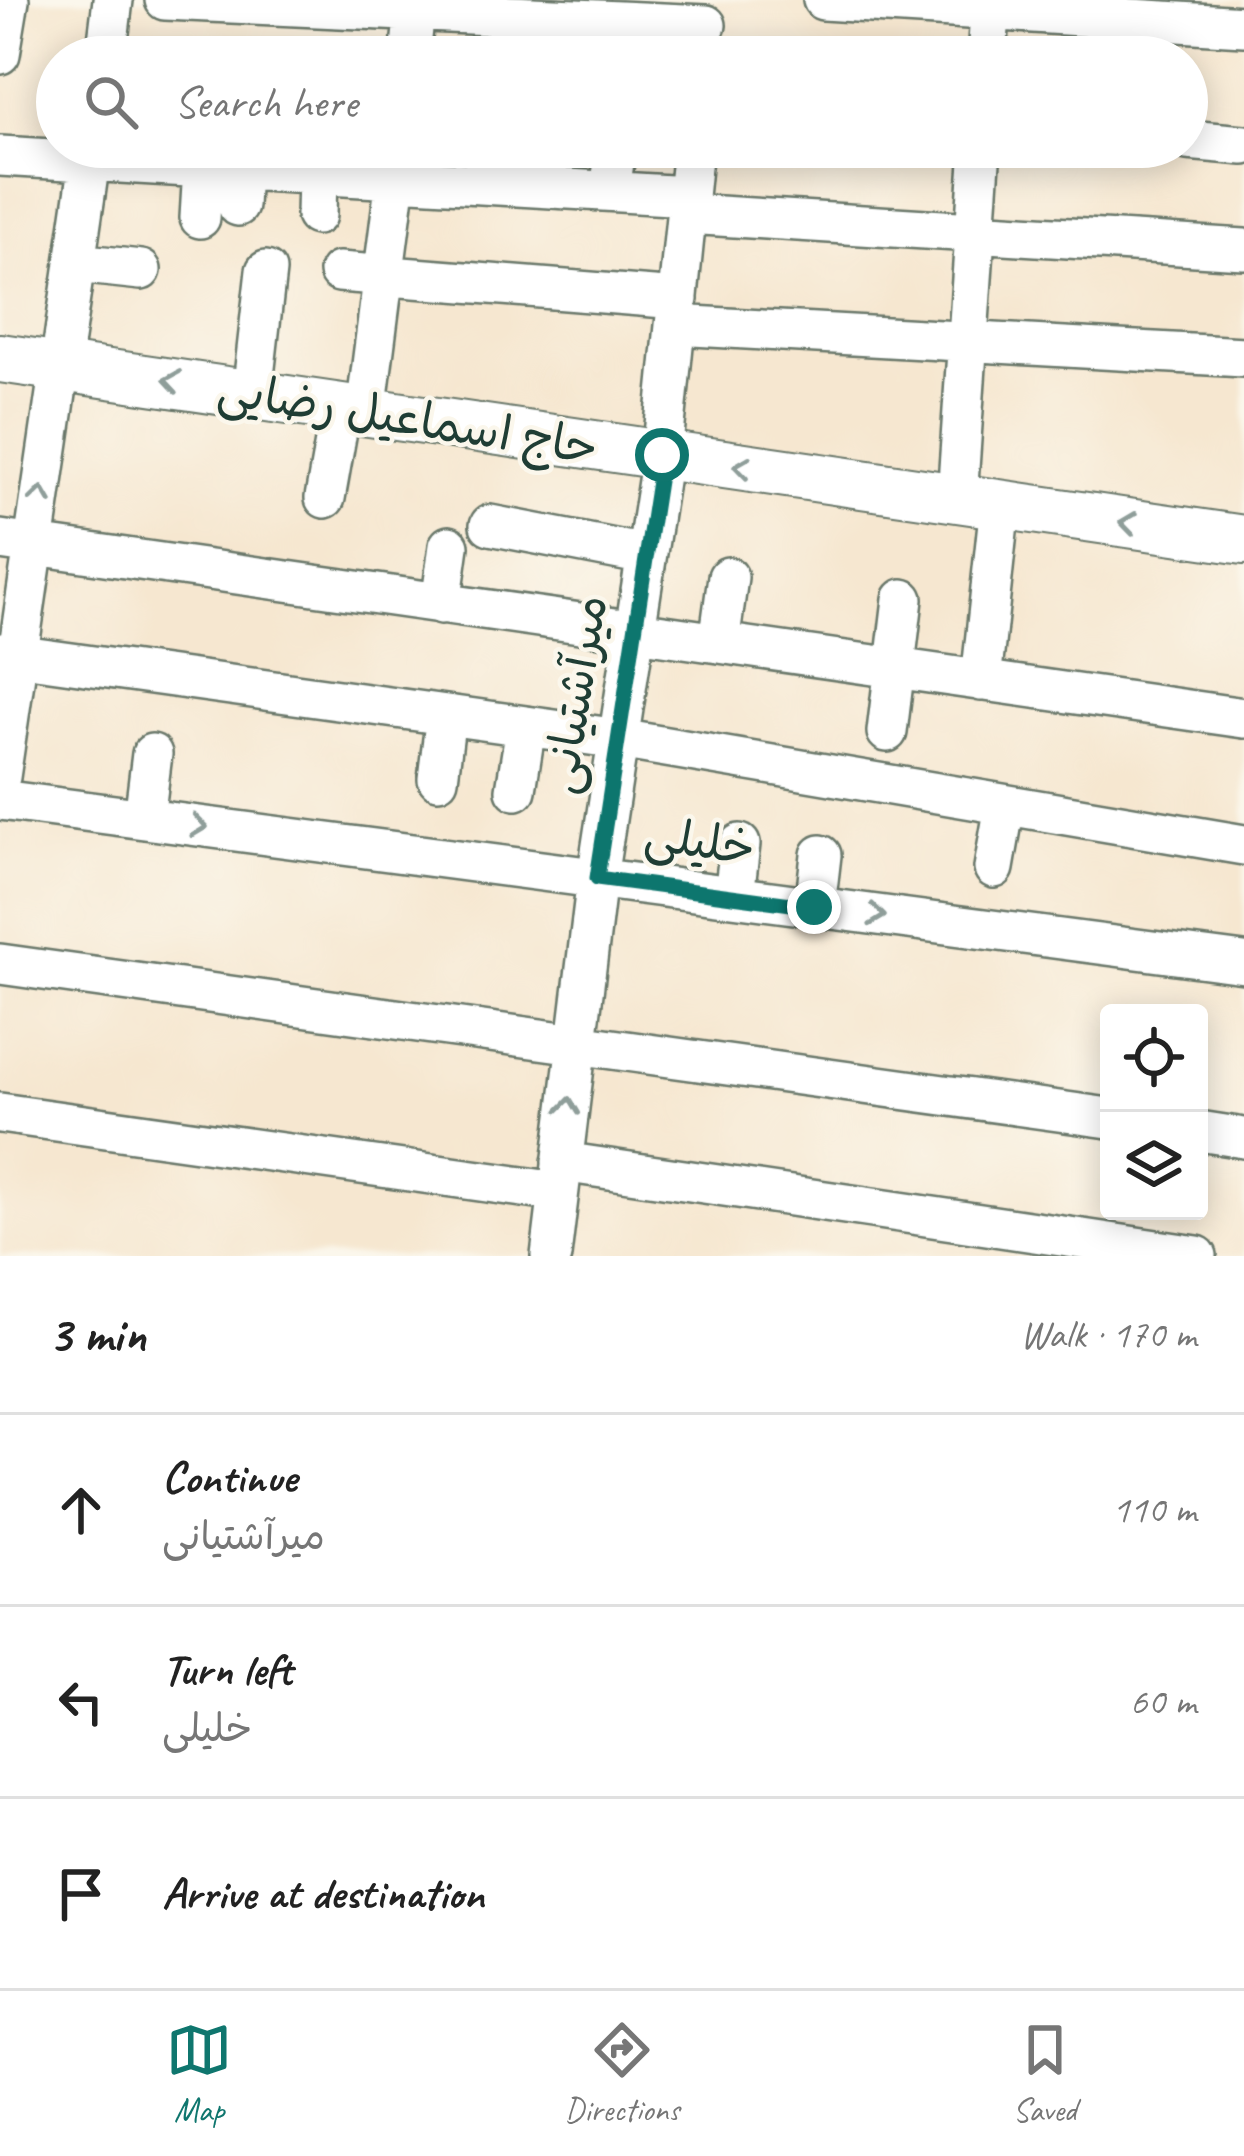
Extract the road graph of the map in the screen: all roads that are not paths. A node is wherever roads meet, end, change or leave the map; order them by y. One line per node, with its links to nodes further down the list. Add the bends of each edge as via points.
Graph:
1 (9, 0): 14 (street)
2 (113, 0): 9 (street)
3 (165, 0): 5 (street)
4 (823, 0): 6 (street)
5 (415, 6): 10 (street); 11 (street)
6 (990, 6): 7 (street); 13 (street)
7 (1244, 26)
8 (706, 27): 12 (street)
9 (109, 36)
10 (412, 36)
11 (554, 36)
12 (589, 36)
13 (988, 36)
14 (0, 54)
15 (1208, 142): 16 (street)
16 (1244, 145)
17 (36, 155): 18 (street)
18 (0, 156)
19 (90, 168): 37 (street)
20 (162, 168): 29 (street)
21 (358, 168): 28 (street)
22 (397, 168): 41 (street)
23 (433, 168): 30 (street)
24 (547, 168): 30 (street)
25 (613, 168): 31 (street)
26 (691, 168): 32 (street, میرآشتیانی)
27 (979, 168): 35 (street)
28 (317, 174): 29 (street); 33 (street)
29 (227, 181): 34 (street)
30 (545, 187): 31 (street)
31 (610, 191): 32 (street)
32 (687, 205): 35 (street); 42 (street, میرآشتیانی)
33 (316, 215)
34 (200, 218)
35 (975, 229): 36 (street); 43 (street)
36 (1244, 249)
37 (76, 263): 38 (street); 46 (street)
38 (141, 270)
39 (266, 271): 47 (street)
40 (339, 272): 41 (street)
41 (386, 277): 42 (street); 48 (street)
42 (676, 312): 43 (street); 49 (street, میرآشتیانی)
43 (967, 341): 44 (street); 51 (street)
44 (1244, 357)
45 (0, 358): 46 (main road, حاج اسماعیل رضایی)
46 (61, 364): 47 (main road, حاج اسماعیل رضایی, one-way to 46); 54 (street, one-way to 46)
47 (253, 394): 48 (main road, حاج اسماعیل رضایی)
48 (354, 410): 49 (main road, حاج اسماعیل رضایی); 50 (street)
49 (662, 455): 51 (main road, حاج اسماعیل رضایی, one-way to 49); 56 (street, میرآشتیانی)
50 (325, 498)
51 (978, 501): 53 (main road, حاج اسماعیل رضایی, one-way to 51); 64 (street)
52 (490, 525): 56 (street)
53 (1244, 540)
54 (17, 543): 59 (street); 62 (street)
55 (449, 546): 59 (street)
56 (646, 555): 60 (street, میرآشتیانی)
57 (728, 577): 61 (street)
58 (903, 599): 63 (street)
59 (441, 604): 60 (street)
60 (635, 631): 61 (street); 69 (street, میرآشتیانی)
61 (719, 644): 63 (street)
62 (9, 654): 65 (street); 71 (street)
63 (896, 668): 64 (street); 68 (street)
64 (982, 681): 66 (street)
65 (446, 715): 67 (street); 72 (street)
66 (1244, 718)
67 (526, 726): 69 (street); 73 (street)
68 (886, 732)
69 (619, 739): 75 (street); 81 (street, میرآشتیانی)
70 (152, 754): 76 (street)
71 (0, 777)
72 (438, 779)
73 (516, 790)
74 (0, 800): 76 (street, خلیلی)
75 (1005, 806): 78 (street); 80 (street)
76 (145, 819): 81 (street, خلیلی, one-way to 81)
77 (740, 844): 82 (street)
78 (1244, 845)
79 (821, 855): 83 (street)
80 (994, 868)
81 (597, 878): 82 (street, خلیلی); 86 (street, میرآشتیانی)
82 (734, 896): 83 (street, خلیلی)
83 (814, 907): 84 (street, خلیلی, one-way to 84)
84 (1244, 963)
85 (0, 964): 86 (street)
86 (577, 1040): 88 (street); 91 (street, میرآشتیانی, one-way to 86)
87 (0, 1113): 91 (street)
88 (1100, 1117)
89 (1208, 1132): 90 (street)
90 (1244, 1138)
91 (560, 1177): 92 (street, میرآشتیانی); 93 (street)
92 (550, 1256)
93 (1196, 1256)

